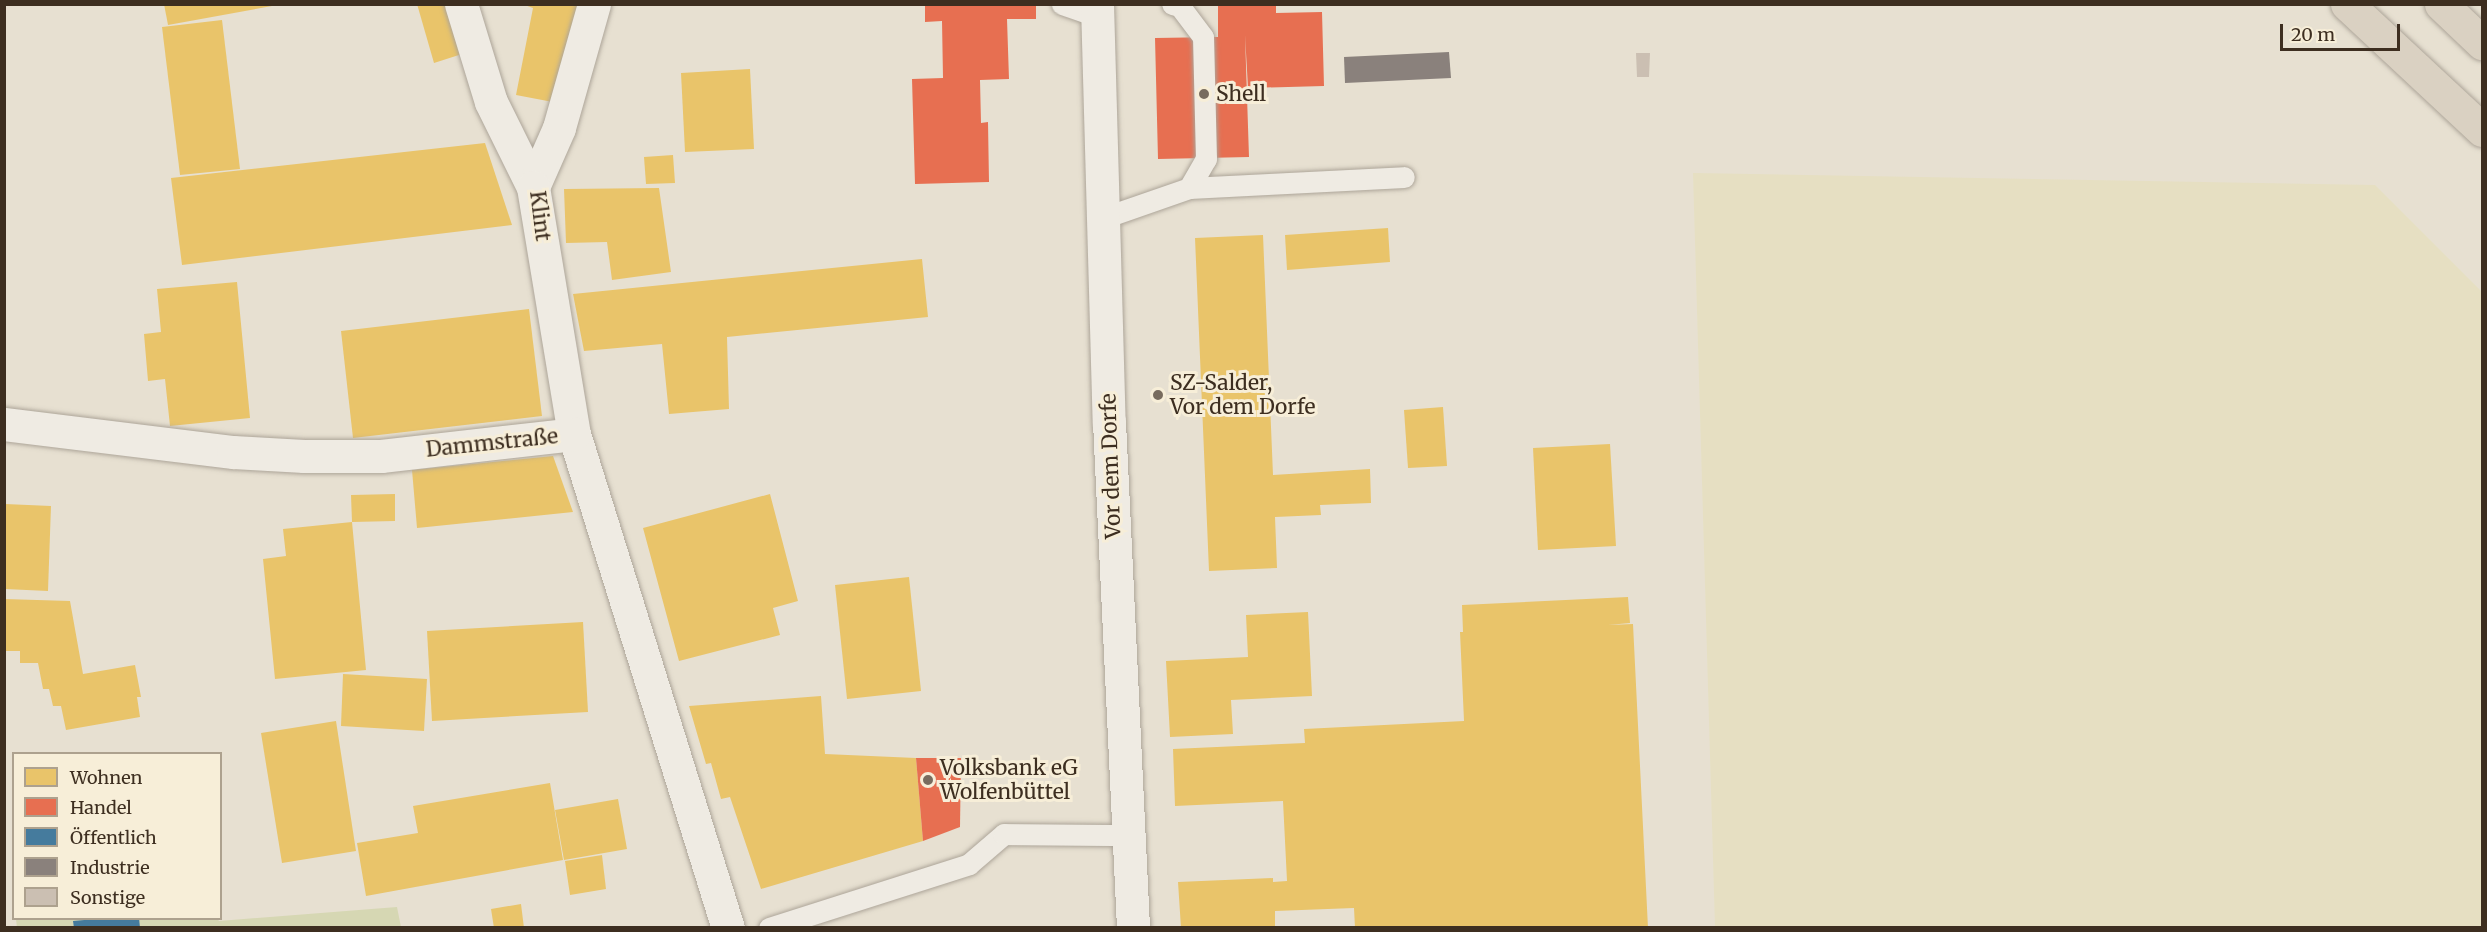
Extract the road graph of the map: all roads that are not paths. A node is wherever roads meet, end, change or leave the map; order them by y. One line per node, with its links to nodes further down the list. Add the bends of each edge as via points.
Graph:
1 (461, 4): 11 (street, via 491,102)
2 (594, 4): 11 (street, Klint, via 559,128)
3 (1062, 4): 7 (lane)
4 (1172, 4): 12 (lane, via 1180,6 1203,37 1206,159)
5 (2347, 4): 9 (highway)
6 (2441, 4): 8 (highway)
7 (1097, 10): 13 (street, Vor dem Dorfe)
8 (2482, 43)
9 (2482, 130)
10 (1404, 177): 12 (lane)
11 (533, 187): 15 (street, Klint)
12 (1189, 188): 13 (lane)
13 (1103, 218): 16 (street, Vor dem Dorfe)
14 (4, 424): 15 (street, Dammstraße, via 233,452 304,456 381,456)
15 (573, 434): 17 (street, Dammstraße)
16 (1128, 835): 18 (lane, via 1004,834 969,864); 19 (street, Vor dem Dorfe)
17 (728, 927)
18 (770, 927)
19 (1133, 927)

